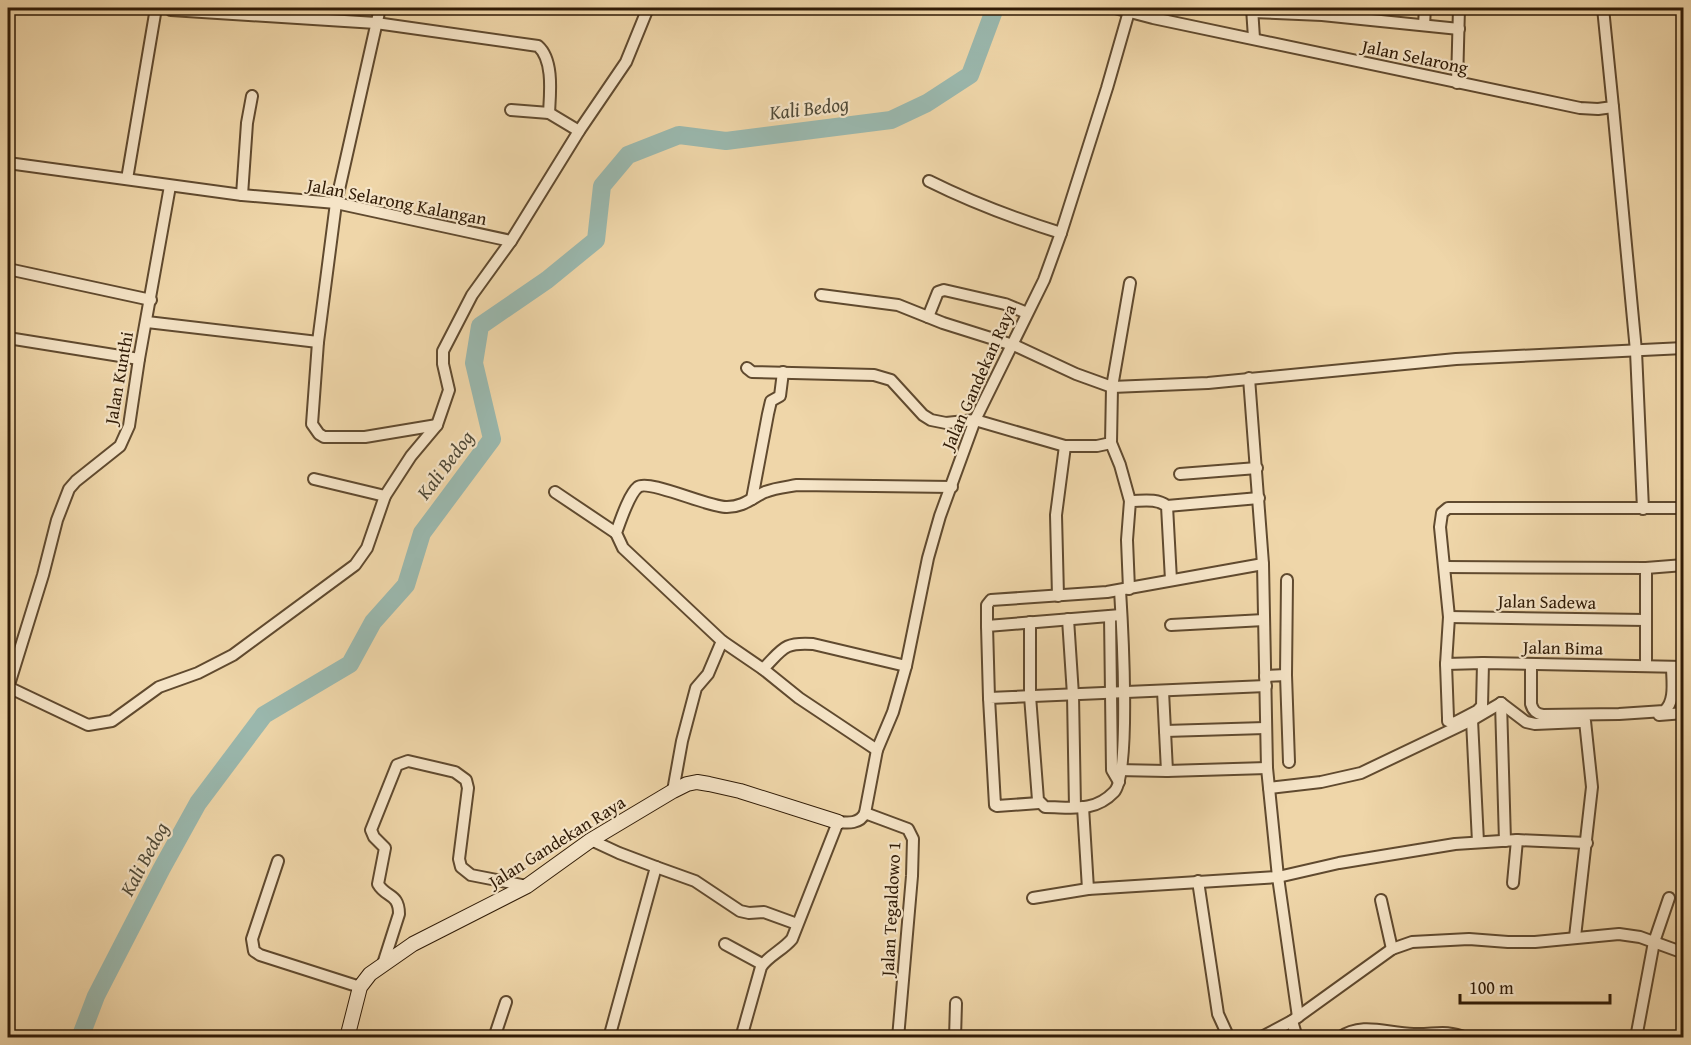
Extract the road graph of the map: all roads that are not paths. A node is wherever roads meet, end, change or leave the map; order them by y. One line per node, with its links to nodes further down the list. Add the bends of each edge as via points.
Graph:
1 (156, 8): 23 (street)
2 (380, 8): 12 (street)
3 (1114, 8): 9 (street, Jalan Selarong)
4 (1425, 8): 13 (street)
5 (1459, 8): 14 (street)
6 (1603, 8): 18 (street)
7 (644, 9): 21 (street, via 626,62)
8 (171, 10): 12 (street)
9 (1131, 10): 15 (street, Jalan Selarong); 28 (street, Jalan Gandekan Raya)
10 (1252, 10): 11 (street); 15 (street)
11 (1322, 11): 13 (street)
12 (376, 23): 20 (street, via 538,46 547,60); 27 (street)
13 (1424, 25): 14 (street)
14 (1459, 29): 16 (street)
15 (1254, 38): 16 (street, Jalan Selarong)
16 (1457, 82): 18 (street, Jalan Selarong, via 1580,108)
17 (252, 96): 26 (street)
18 (1613, 107): 41 (street)
19 (511, 110): 20 (street)
20 (549, 113): 21 (street)
21 (579, 131): 29 (street)
22 (8, 163): 23 (street, Jalan Selarong Kalangan)
23 (127, 179): 25 (street, Jalan Selarong Kalangan)
24 (929, 181): 28 (street, via 970,202)
25 (170, 186): 26 (street, Jalan Selarong Kalangan); 33 (street, Jalan Kunthi)
26 (242, 195): 27 (street, Jalan Selarong Kalangan)
27 (336, 203): 29 (street, Jalan Selarong Kalangan); 38 (street)
28 (1061, 233): 34 (street, Jalan Gandekan Raya)
29 (511, 241): 48 (street, via 472,295 443,351 449,390)
30 (8, 269): 33 (street)
31 (1130, 283): 46 (street)
32 (821, 295): 35 (street, via 898,305)
33 (151, 300): 36 (street, Jalan Kunthi)
34 (1027, 314): 35 (street, via 1005,303 944,290 938,292); 39 (street, Jalan Gandekan Raya)
35 (928, 318): 39 (street)
36 (147, 322): 38 (street); 42 (street, Jalan Kunthi)
37 (8, 338): 42 (street)
38 (318, 342): 48 (street, via 312,424 319,434 365,437)
39 (1014, 345): 46 (street); 47 (street, Jalan Gandekan Raya)
40 (1683, 348): 41 (street)
41 (1636, 351): 45 (street, via 1456,359); 62 (street)
42 (139, 359): 88 (street, Jalan Kunthi, via 126,436 112,455 69,489)
43 (747, 368): 44 (street, via 752,372)
44 (783, 372): 47 (street, via 874,375 891,380 931,420); 58 (street, via 780,396 771,402 768,414)
45 (1250, 378): 46 (street); 51 (street)
46 (1112, 387): 49 (street)
47 (976, 421): 50 (street); 54 (street, Jalan Gandekan Raya)
48 (437, 425): 56 (street)
49 (1111, 443): 50 (street); 59 (street)
50 (1065, 446): 71 (street, via 1056,515)
51 (1257, 468): 52 (street); 57 (street)
52 (1180, 474)
53 (315, 479): 56 (street)
54 (952, 486): 58 (street, via 797,485 776,488); 85 (street, Jalan Gandekan Raya, via 927,558)
55 (555, 492): 63 (street)
56 (385, 496): 91 (street, via 367,548 355,565 233,655 159,687 112,720 88,725)
57 (1259, 498): 60 (street); 64 (street)
58 (752, 499): 63 (street, via 739,507 723,507 662,488 639,486)
59 (1130, 501): 60 (street, via 1152,500); 70 (street)
60 (1167, 506): 68 (street)
61 (1683, 508): 62 (street)
62 (1643, 509): 66 (street, via 1448,508 1440,518)
63 (616, 533): 80 (street, via 622,548)
64 (1263, 564): 68 (street); 75 (street)
65 (1683, 565): 67 (street)
66 (1445, 567): 67 (street); 73 (street)
67 (1646, 568): 76 (street)
68 (1172, 580): 70 (street)
69 (1287, 580): 89 (street)
70 (1125, 590): 71 (street); 72 (street)
71 (1058, 596): 79 (street, via 991,600 987,605)
72 (1116, 616): 74 (street); 93 (street); 94 (street)
73 (1449, 617): 76 (street, Jalan Sadewa); 81 (street)
74 (1068, 619): 77 (street); 95 (street)
75 (1264, 620): 78 (street); 90 (street)
76 (1646, 620): 84 (street)
77 (1030, 622): 79 (street); 96 (street)
78 (1171, 625)
79 (987, 626): 97 (street)
80 (722, 641): 87 (street); 110 (street, via 708,674 696,688)
81 (1447, 662): 82 (street, Jalan Bima); 82 (street, via 1448,721 1454,723 1482,706)
82 (1483, 663): 83 (street, Jalan Bima)
83 (1532, 664): 84 (street, Jalan Bima); 86 (street, via 1531,704 1537,714 1544,716 1664,711 1669,707)
84 (1646, 665): 86 (street, Jalan Bima)
85 (906, 666): 87 (street, via 800,644 787,645); 104 (street, Jalan Gandekan Raya)
86 (1678, 667)
87 (763, 669): 104 (street)
88 (10, 674): 91 (street, Jalan Kunthi)
89 (1286, 675): 90 (street); 105 (street)
90 (1266, 681): 92 (street); 102 (street)
91 (8, 688)
92 (1163, 691): 93 (street); 103 (street)
93 (1124, 693): 94 (street); 107 (street)
94 (1111, 694): 95 (street); 107 (street)
95 (1073, 695): 96 (street); 112 (street)
96 (1030, 696): 97 (street); 111 (street)
97 (989, 698): 111 (street, via 996,805)
98 (1501, 703): 100 (street); 101 (street, via 1526,722); 117 (street)
99 (1683, 713): 101 (street)
100 (1472, 720): 109 (street, via 1361,773); 118 (street)
101 (1586, 721): 119 (street, via 1592,787)
102 (1266, 728): 103 (street); 106 (street)
103 (1164, 731): 108 (street)
104 (877, 750): 113 (street, Jalan Gandekan Raya)
105 (1289, 762)
106 (1267, 768): 108 (street); 109 (street)
107 (1117, 770): 108 (street); 112 (street, via 1116,790 1099,804)
108 (1167, 771)
109 (1269, 788): 122 (street)
110 (673, 791): 114 (street, Jalan Gandekan Raya, via 687,784 709,784); 115 (street, Jalan Gandekan Raya)
111 (1038, 800): 112 (street, via 1045,807)
112 (1079, 807): 126 (street)
113 (865, 813): 114 (street, via 857,821); 146 (street, Jalan Tegaldowo 1, via 908,829 913,838)
114 (838, 822): 130 (street)
115 (591, 840): 121 (street); 125 (street, Jalan Gandekan Raya)
116 (1517, 840): 117 (street); 119 (street); 124 (street)
117 (1505, 841): 118 (street)
118 (1478, 842): 122 (street, via 1386,854)
119 (1587, 843): 131 (street)
120 (278, 861): 138 (street, via 252,939 254,951)
121 (656, 867): 130 (street, via 694,881 740,911 764,912); 144 (street)
122 (1278, 878): 123 (street); 141 (street)
123 (1198, 881): 126 (street); 148 (street, via 1218,1014)
124 (1513, 883)
125 (527, 886): 136 (street, Jalan Gandekan Raya, via 413,944); 136 (street, via 471,874 461,867 468,788 463,776 401,762 371,830 385,848 378,885 399,906)
126 (1088, 889): 127 (street)
127 (1034, 898)
128 (1669, 898): 132 (street)
129 (1381, 900): 134 (street)
130 (797, 924): 137 (street, via 792,939)
131 (1575, 937): 132 (street, via 1619,934); 134 (street, via 1535,942 1423,940)
132 (1654, 942): 135 (street); 153 (street)
133 (725, 944): 137 (street)
134 (1392, 949): 141 (street)
135 (1683, 953)
136 (383, 964): 138 (street, Jalan Gandekan Raya)
137 (762, 964): 145 (street)
138 (360, 987): 142 (street)
139 (506, 1002): 143 (street)
140 (956, 1003): 147 (street)
141 (1295, 1019): 149 (street); 150 (street)
142 (347, 1038)
143 (495, 1038)
144 (609, 1038)
145 (741, 1038)
146 (898, 1038)
147 (955, 1038)
148 (1228, 1038)
149 (1260, 1038)
150 (1297, 1038)
151 (1339, 1038): 152 (street, via 1367,1028 1414,1035 1446,1032)
152 (1466, 1038)
153 (1636, 1038)

